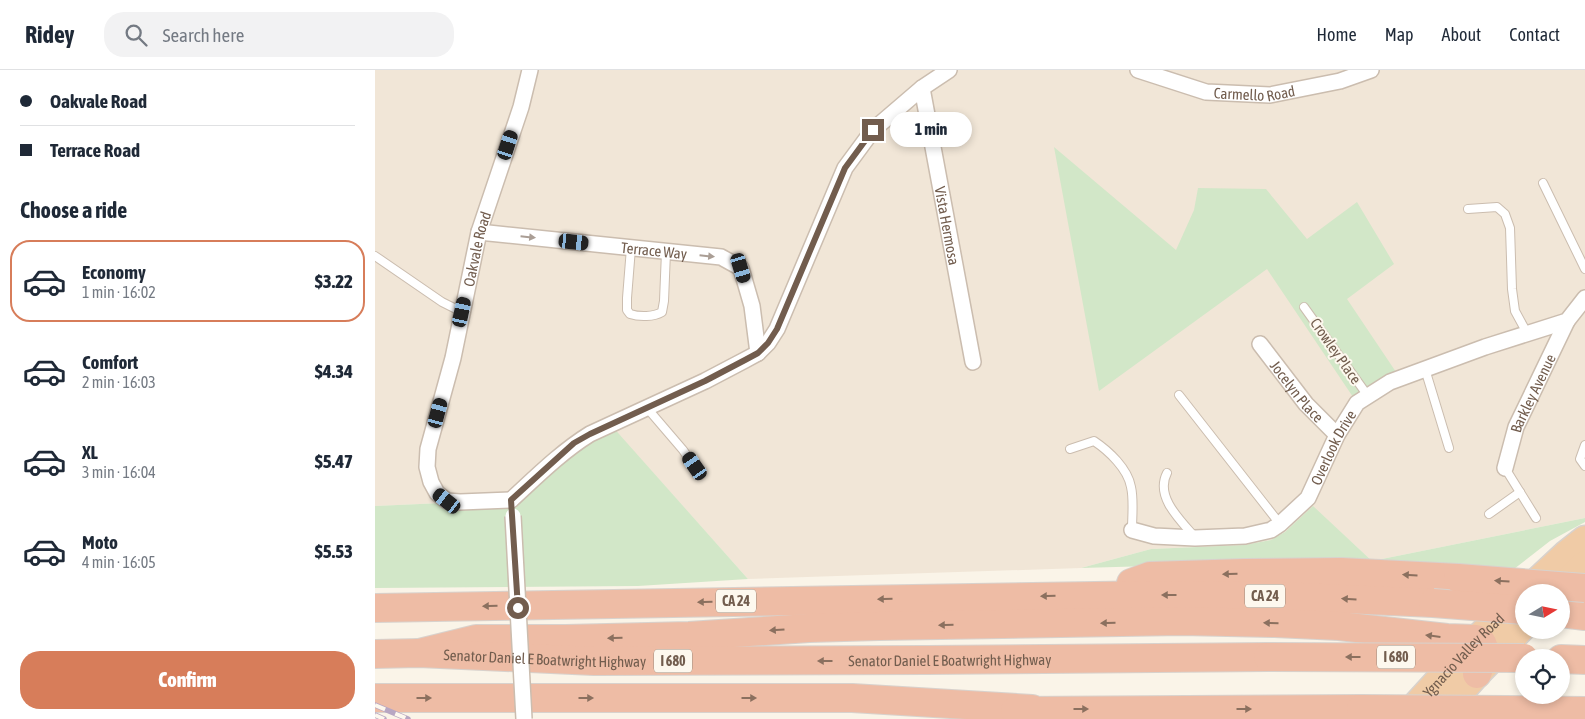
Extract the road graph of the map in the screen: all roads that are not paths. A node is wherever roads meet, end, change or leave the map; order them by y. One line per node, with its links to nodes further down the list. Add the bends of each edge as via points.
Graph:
1 (529, 70): 8 (street, Oakvale Road, via 521,107)
2 (949, 70): 5 (street)
3 (1139, 70): 4 (street, Carmello Road, via 1206,92 1270,95 1340,81)
4 (1371, 70)
5 (923, 88): 19 (street, via 873,130 845,168 777,329); 20 (street, Vista Hermosa)
6 (1543, 183): 12 (lane)
7 (1468, 209): 17 (lane, via 1497,207 1505,214 1510,228 1515,311)
8 (479, 232): 9 (street, Terrace Way, one-way to 9); 15 (street, Oakvale Road)
9 (631, 248): 10 (street, Terrace Way); 10 (lane, via 627,305 630,314 634,315 662,312)
10 (666, 252): 19 (street, Terrace Way, one-way to 19, via 721,257 741,268 752,306)
11 (375, 256): 15 (lane, via 441,302)
12 (1585, 269)
13 (1585, 298): 16 (street)
14 (1305, 307): 23 (lane, Crowley Place)
15 (462, 312): 34 (street, Oakvale Road, via 427,467 437,493 447,501)
16 (1567, 320): 17 (street, Overlook Drive); 30 (street, Barkley Avenue, via 1516,427)
17 (1527, 333): 21 (street, Overlook Drive)
18 (1260, 344): 25 (street, Jocelyn Place, via 1306,404)
19 (758, 353): 24 (street)
20 (973, 362)
21 (1425, 369): 23 (street, Overlook Drive, via 1390,382); 27 (lane)
22 (1179, 395): 37 (lane)
23 (1368, 396): 25 (street, Overlook Drive, via 1357,403)
24 (647, 408): 32 (lane, via 683,450); 34 (street, via 574,443)
25 (1337, 435): 37 (street, Overlook Drive, via 1308,498)
26 (1585, 445): 29 (lane, via 1580,459)
27 (1449, 448)
28 (1070, 449): 38 (lane, via 1094,441 1117,461 1131,485)
29 (1585, 466)
30 (1505, 468): 33 (lane)
31 (1167, 473): 39 (lane, via 1162,482 1165,498)
32 (699, 475)
33 (1520, 492): 35 (lane); 36 (lane)
34 (511, 500): 62 (street, bridge)
35 (1489, 514)
36 (1535, 518)
37 (1279, 524): 39 (street, Overlook Drive, via 1271,530 1245,536)
38 (1132, 530): 39 (street, Overlook Drive, via 1154,536)
39 (1195, 538)
40 (1585, 540): 42 (highway, Ygnacio Valley Road)
41 (1585, 564): 43 (highway)
42 (1534, 584)
43 (1565, 584)
44 (1585, 588): 45 (highway, one-way to 45, bridge, via 1341,572 1150,576)
45 (1096, 596): 47 (highway, CA 24, one-way to 47); 48 (highway, CA 24, one-way to 45, bridge, via 1280,596)
46 (1515, 602): 52 (highway, Ygnacio Valley Road)
47 (375, 608)
48 (1515, 609)
49 (1570, 614): 50 (highway)
50 (1585, 616)
51 (1515, 635): 58 (highway, Ygnacio Valley Road)
52 (1476, 639): 53 (highway, one-way to 53, via 1307,624 1152,622 869,626 689,636 476,639); 58 (highway, via 1485,651); 64 (highway, Ygnacio Valley Road)
53 (419, 653): 54 (highway, Senator Daniel E Boatwright Highway / I 680); 55 (highway, Senator Daniel E Boatwright Highway / I 680, one-way to 53, bridge, via 594,661)
54 (375, 654)
55 (1515, 658)
56 (1570, 659): 57 (highway)
57 (1585, 660)
58 (1477, 674): 65 (highway, Ygnacio Valley Road)
59 (375, 698): 60 (highway, one-way to 60, via 852,698)
60 (1032, 710): 61 (highway, one-way to 61, bridge); 63 (highway)
61 (1585, 712)
62 (524, 719)
63 (884, 719)
64 (1403, 719)
65 (1437, 719)

